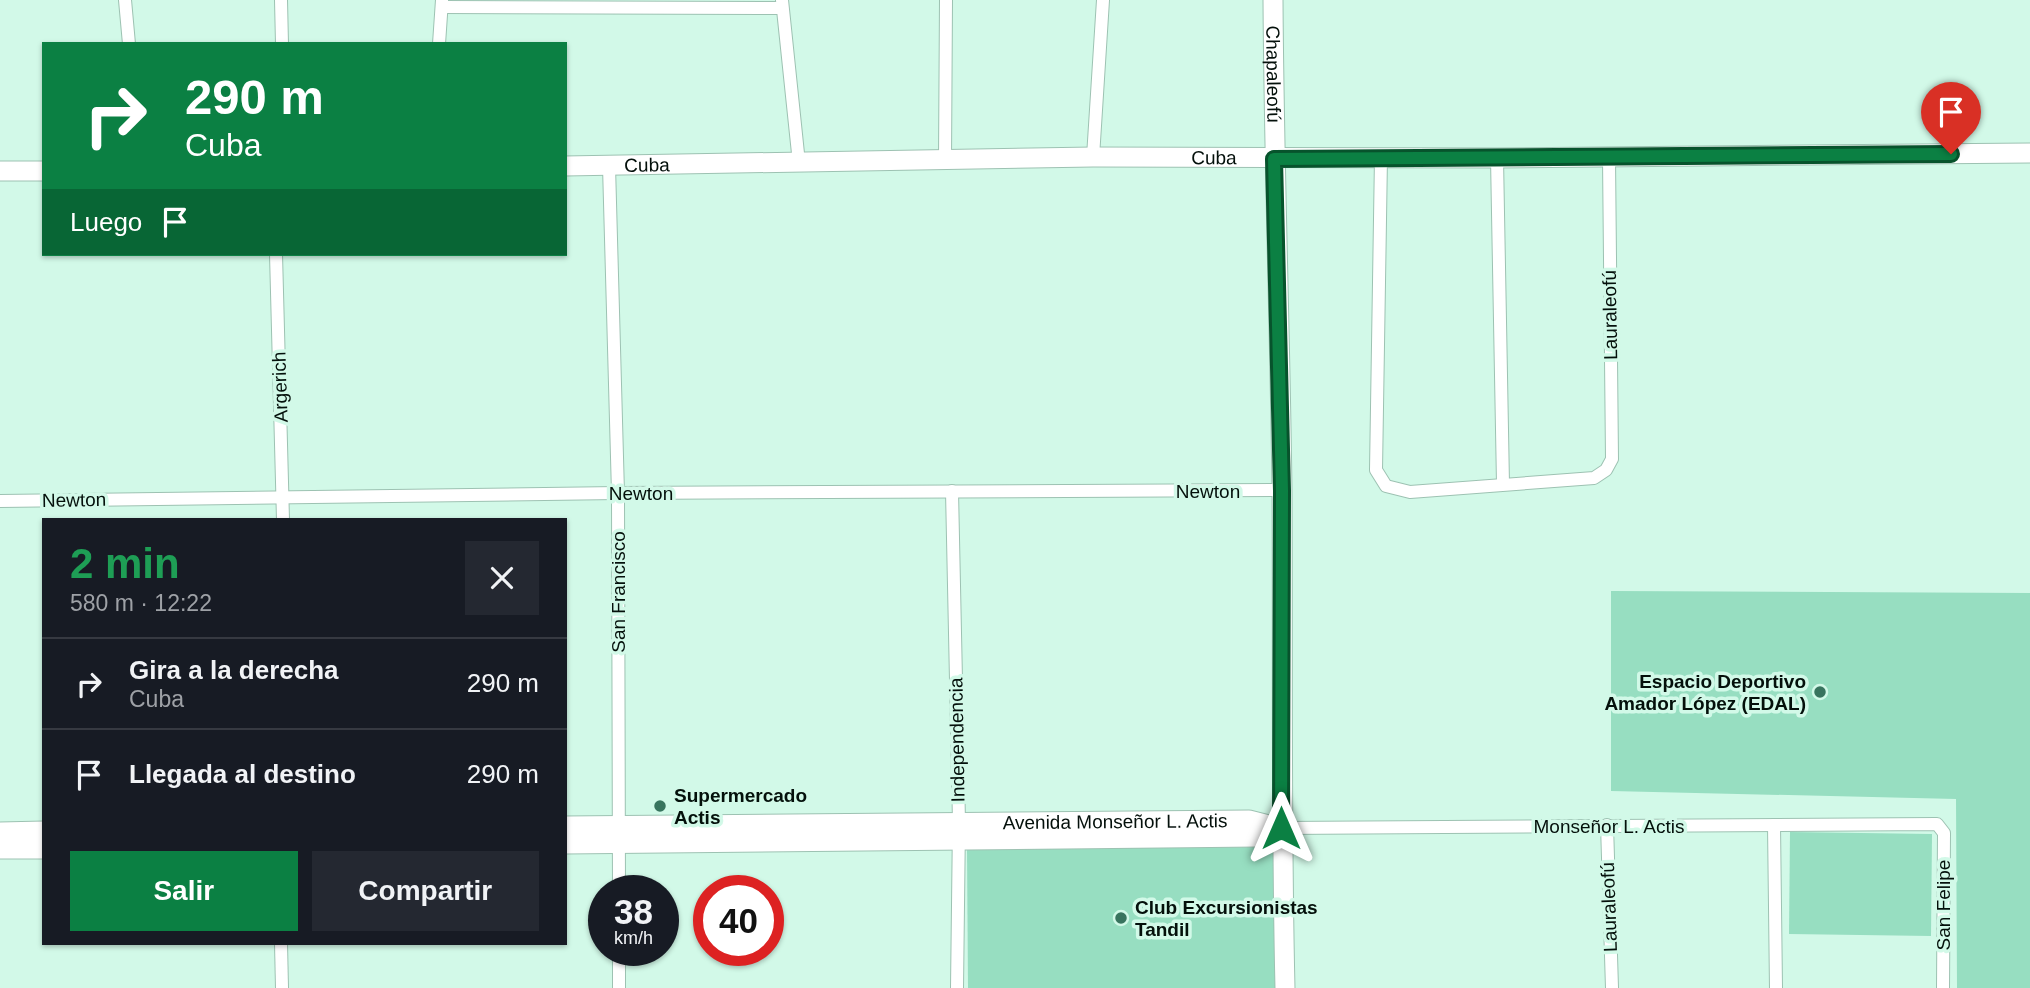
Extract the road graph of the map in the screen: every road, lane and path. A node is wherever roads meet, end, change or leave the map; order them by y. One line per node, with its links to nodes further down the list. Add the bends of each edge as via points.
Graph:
1 (125, 0): 8 (street)
2 (281, 0): 9 (street)
3 (946, 0): 17 (street)
4 (1104, 0): 12 (street)
5 (1273, 0): 16 (street, Chapaleofú)
6 (442, 4): 7 (street); 10 (street)
7 (782, 4): 18 (street)
8 (129, 42)
9 (282, 42)
10 (439, 42)
11 (2030, 153): 15 (street, Cuba)
12 (1093, 157): 16 (street, Cuba); 17 (street, Cuba)
13 (1381, 157): 14 (street, Cuba); 16 (street, Cuba); 24 (street, via 1376,470 1386,486 1410,492)
14 (1497, 158): 15 (street, Cuba); 24 (street)
15 (1609, 158): 24 (street, Lauraleofú, via 1612,458 1606,470 1594,478)
16 (1274, 159): 26 (street, Chapaleofú)
17 (946, 160): 18 (street, Cuba)
18 (799, 163): 20 (street, Cuba)
19 (567, 166): 20 (street, Cuba)
20 (609, 166): 27 (street, San Francisco)
21 (42, 171): 22 (street)
22 (0, 172)
23 (276, 256): 28 (street, Argerich)
24 (1503, 484)
25 (951, 491): 26 (street, Newton); 27 (street, Newton); 38 (street, Independencia)
26 (1282, 491): 35 (street, Chapaleofú)
27 (618, 493): 28 (street, Newton); 39 (street, San Francisco)
28 (283, 498): 29 (street, Newton); 30 (street, Argerich)
29 (0, 501)
30 (283, 518)
31 (1937, 824): 33 (street, Monseñor L. Actis); 52 (street, San Felipe, via 1944,833)
32 (1607, 825): 33 (street, Monseñor L. Actis); 35 (street, Monseñor L. Actis); 50 (street, Lauraleofú)
33 (1774, 825): 51 (street)
34 (567, 826): 39 (street, Avenida Monseñor L. Actis)
35 (1281, 828): 38 (street, Avenida Monseñor L. Actis, via 1249,820); 49 (street, Chapaleofú)
36 (42, 831): 37 (street)
37 (0, 832)
38 (959, 832): 39 (street, Avenida Monseñor L. Actis); 48 (street, Independencia)
39 (619, 834): 40 (street, Avenida Monseñor L. Actis); 43 (street, San Francisco)
40 (567, 844)
41 (0, 849): 42 (street)
42 (42, 849)
43 (619, 875)
44 (281, 945): 46 (street)
45 (619, 966): 47 (street)
46 (282, 988)
47 (619, 988)
48 (957, 988)
49 (1286, 988)
50 (1612, 988)
51 (1776, 988)
52 (1943, 988)

